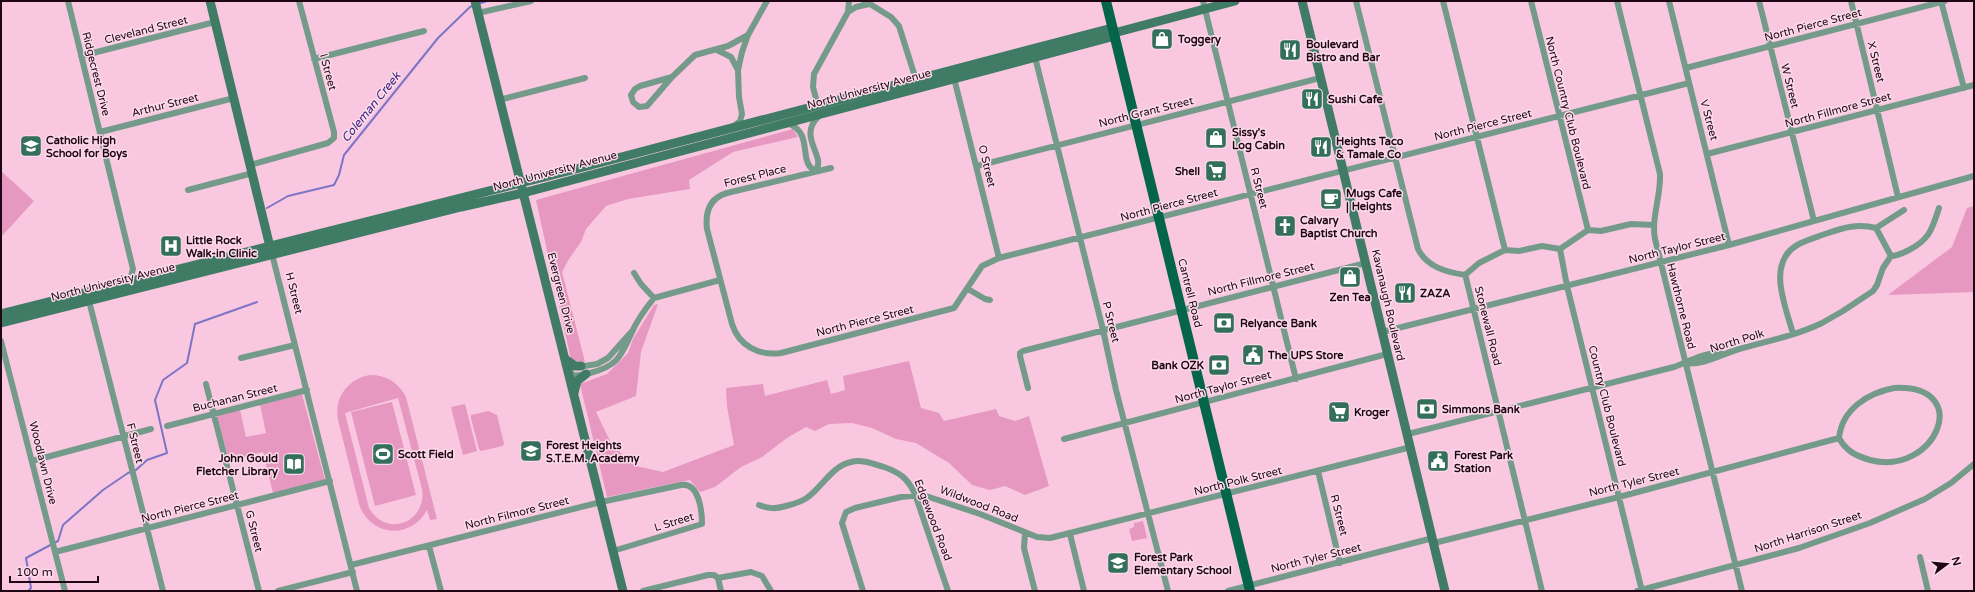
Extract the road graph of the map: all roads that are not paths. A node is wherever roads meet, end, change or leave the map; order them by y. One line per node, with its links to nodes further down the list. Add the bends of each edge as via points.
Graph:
1 (68, 1): 29 (street, Ridgecrest Drive)
2 (210, 1): 22 (main road, H Street)
3 (299, 1): 31 (street, I Street)
4 (531, 1): 20 (street)
5 (768, 1): 26 (street)
6 (849, 1): 21 (street)
7 (1106, 1): 25 (main road, Cantrell Road)
8 (1236, 1): 19 (main road, North University Avenue)
9 (1302, 1): 37 (main road, Kavanaugh Boulevard)
10 (1356, 1): 60 (street, Stonewall Road)
11 (1443, 1): 57 (street)
12 (1530, 1): 50 (street, North Country Club Boulevard)
13 (1618, 1): 43 (street, Hawthorne Road)
14 (1669, 1): 32 (street, V Street)
15 (1759, 1): 27 (street, W Street)
16 (1851, 1): 23 (street, X Street)
17 (1942, 1): 23 (street, North Pierce Street); 41 (street)
18 (867, 3): 21 (street); 38 (street, via 891,17 899,26)
19 (1204, 5): 25 (main road, North University Avenue); 46 (street, R Street)
20 (476, 6): 45 (main road, Evergreen Drive)
21 (848, 12): 48 (street, via 814,74 813,87)
22 (215, 22): 29 (street, Cleveland Street); 44 (main road, H Street)
23 (1857, 24): 27 (street, North Pierce Street); 47 (street, X Street)
24 (424, 31): 31 (street)
25 (1114, 32): 30 (main road, North University Avenue); 38 (main road, North University Avenue); 53 (main road, Cantrell Road)
26 (748, 35): 28 (street, via 734,44); 33 (street)
27 (1770, 47): 32 (street, North Pierce Street); 56 (street, W Street)
28 (717, 50): 33 (street, via 731,57); 34 (street, via 695,55)
29 (81, 56): 55 (street, Ridgecrest Drive)
30 (1035, 57): 36 (main road, North University Avenue); 58 (street, P Street)
31 (314, 59): 63 (street, I Street, via 334,132 333,140)
32 (1686, 68): 39 (street, V Street)
33 (738, 70): 49 (street)
34 (672, 77): 34 (street, via 635,88 631,95 632,102 639,107 647,106)
35 (584, 78): 45 (street)
36 (954, 78): 42 (main road, North University Avenue); 61 (street, O Street)
37 (1320, 78): 46 (street, North Grant Street); 65 (main road, Kavanaugh Boulevard)
38 (916, 79): 42 (street); 48 (main road, North University Avenue)
39 (1689, 83): 43 (street, North Pierce Street); 59 (street, V Street)
40 (1974, 85): 41 (street, North Fillmore Street)
41 (1964, 88): 47 (street, North Fillmore Street)
42 (918, 89): 48 (main road, North University Avenue)
43 (1641, 95): 50 (street, North Pierce Street); 76 (street, Hawthorne Road, via 1660,174 1660,194)
44 (234, 98): 55 (street, Arthur Street); 63 (main road, H Street)
45 (499, 100): 67 (main road, Evergreen Drive)
46 (1228, 102): 53 (street, North Grant Street); 70 (street, R Street)
47 (1877, 109): 56 (street, North Fillmore Street); 71 (street, X Street)
48 (819, 111): 51 (main road, North University Avenue); 52 (main road, North University Avenue); 64 (street, via 810,128 818,162)
49 (742, 114): 51 (street); 54 (street, via 740,121)
50 (1559, 116): 57 (street, North Pierce Street); 78 (street, North Country Club Boulevard)
51 (760, 122): 54 (main road, North University Avenue)
52 (786, 123): 64 (street, via 796,126 801,131 808,163); 69 (main road, North University Avenue)
53 (1136, 125): 58 (street, North Grant Street, via 1061,145); 74 (main road, Cantrell Road)
54 (731, 129): 67 (main road, North University Avenue)
55 (100, 132): 88 (street, Ridgecrest Drive)
56 (1792, 133): 59 (street, North Fillmore Street); 75 (street, W Street)
57 (1477, 137): 60 (street, North Pierce Street); 83 (street)
58 (1056, 144): 61 (street, North Grant Street); 79 (street, P Street)
59 (1707, 154): 80 (street, V Street)
60 (1395, 157): 65 (street, North Pierce Street); 90 (street, Stonewall Road, via 1415,241 1421,255 1440,269)
61 (978, 166): 85 (street, O Street)
62 (831, 168): 64 (street, Forest Place)
63 (252, 169): 68 (street); 82 (main road, H Street)
64 (815, 171): 92 (street, Forest Place, via 727,192 713,201 706,220)
65 (1343, 171): 70 (street, North Pierce Street); 86 (main road, Kavanaugh Boulevard)
66 (1974, 176): 71 (street, North Taylor Street)
67 (520, 183): 69 (main road, Evergreen Drive); 82 (main road, North University Avenue)
68 (188, 190)
69 (523, 193): 82 (main road, North University Avenue); 112 (main road, Evergreen Drive)
70 (1250, 194): 74 (street, North Pierce Street); 95 (street, R Street)
71 (1898, 197): 75 (street, North Taylor Street)
72 (1939, 208): 84 (street, via 1924,241 1899,255)
73 (1904, 210): 77 (street)
74 (1159, 218): 79 (street, North Pierce Street); 100 (main road, Cantrell Road)
75 (1814, 221): 80 (street, North Taylor Street)
76 (1654, 225): 78 (street, via 1631,224 1601,231); 87 (street, Hawthorne Road)
77 (1876, 228): 84 (street); 107 (street, via 1860,225 1843,228 1800,244 1789,252 1781,267 1780,283)
78 (1588, 230): 81 (street)
79 (1080, 238): 85 (street, North Pierce Street); 105 (street, P Street)
80 (1729, 245): 87 (street, North Taylor Street)
81 (1560, 249): 83 (street, via 1542,246 1519,251); 94 (street, Country Club Boulevard)
82 (271, 250): 91 (main road, North University Avenue); 99 (main road, North University Avenue); 109 (street, H Street)
83 (1505, 250): 90 (street, via 1479,263)
84 (1891, 256): 107 (street, North Polk, via 1882,268 1873,291 1816,326)
85 (999, 258): 96 (street, North Pierce Street, via 982,266)
86 (1366, 263): 95 (street, North Fillmore Street); 106 (main road, Kavanaugh Boulevard)
87 (1660, 263): 94 (street, North Taylor Street); 113 (street, Hawthorne Road)
88 (133, 269): 91 (street); 93 (street)
89 (634, 273): 97 (street)
90 (1465, 275): 101 (street, Stonewall Road)
91 (150, 277): 93 (main road, North University Avenue)
92 (720, 280): 96 (street, North Pierce Street, via 736,335 752,349 769,354 803,348 941,312 957,306); 97 (street)
93 (125, 284): 102 (main road, North University Avenue)
94 (1567, 286): 101 (street, North Taylor Street); 121 (street, Country Club Boulevard)
95 (1273, 287): 100 (street, North Fillmore Street); 118 (street, R Street)
96 (968, 289): 98 (street)
97 (654, 298): 104 (street)
98 (990, 300)
99 (89, 301): 103 (main road, North University Avenue); 133 (street, F Street)
100 (1182, 309): 105 (street, North Fillmore Street); 125 (main road, Cantrell Road)
101 (1474, 309): 106 (street, North Taylor Street); 126 (street, Stonewall Road)
102 (1, 314)
103 (1, 323)
104 (632, 330): 115 (street, via 608,358); 115 (street, via 616,362 605,369)
105 (1103, 330): 120 (street, North Fillmore Street, via 1022,351 1020,356); 128 (street, P Street)
106 (1382, 332): 110 (main road, Kavanaugh Boulevard)
107 (1793, 334): 113 (street, North Polk, via 1697,363)
108 (1, 341): 114 (street, Woodlawn Drive)
109 (295, 345): 111 (street); 122 (street, H Street)
110 (1387, 354): 118 (street, North Taylor Street); 132 (main road, Kavanaugh Boulevard)
111 (241, 358)
112 (565, 359): 115 (main road); 117 (main road, Evergreen Drive)
113 (1685, 363): 121 (street); 140 (street, Hawthorne Road)
114 (9, 370): 116 (street); 137 (street, Woodlawn Drive)
115 (583, 370): 117 (street); 117 (street, via 575,376); 123 (main road)
116 (1, 372)
117 (569, 373): 123 (main road, Evergreen Drive)
118 (1296, 379): 125 (street, North Taylor Street)
119 (206, 384): 127 (street, G Street)
120 (1028, 388)
121 (1592, 388): 126 (street); 145 (street, Country Club Boulevard)
122 (307, 390): 127 (street, Buchanan Street); 141 (street, H Street)
123 (574, 394): 146 (main road, Evergreen Drive)
124 (1943, 402): 134 (street, via 1937,396 1920,389 1884,390 1867,398 1852,410 1841,424)
125 (1204, 403): 128 (street, North Taylor Street); 144 (main road, Cantrell Road)
126 (1498, 411): 132 (street); 150 (street, Stonewall Road)
127 (214, 414): 129 (street, Buchanan Street); 147 (street, G Street)
128 (1125, 424): 135 (street, North Taylor Street); 149 (street, P Street)
129 (167, 426)
130 (151, 430): 133 (street)
131 (1944, 431): 134 (street, via 1933,444 1919,453 1905,459 1887,461 1865,458 1849,451)
132 (1408, 434): 136 (main road, Kavanaugh Boulevard)
133 (123, 437): 137 (street); 151 (street, F Street)
134 (1839, 438): 140 (street, North Tyler Street)
135 (1064, 439)
136 (1411, 447): 139 (street, North Polk Street); 154 (main road, Kavanaugh Boulevard)
137 (32, 462): 156 (street, Woodlawn Drive)
138 (1974, 464): 161 (street, North Harrison Street, via 1951,483 1925,499 1887,516 1799,548)
139 (1318, 472): 144 (street, North Polk Street); 159 (street, R Street)
140 (1713, 472): 145 (street, North Tyler Street); 161 (street, Hawthorne Road)
141 (330, 481): 147 (street, North Pierce Street); 160 (street, H Street)
142 (689, 485): 146 (street, North Filmore Street); 157 (street, L Street, via 697,495 702,524)
143 (915, 494): 148 (street, Edgewood Road, via 902,474 874,464 854,461 837,469 802,501 774,509); 152 (street, Wildwood Road, via 937,498); 175 (street, Wildwood Road, via 846,512 842,523); 176 (street, Edgewood Road)
144 (1227, 494): 149 (street, North Polk Street); 164 (main road, Cantrell Road)
145 (1619, 497): 150 (street, North Tyler Street); 183 (street, Country Club Boulevard)
146 (601, 502): 155 (street, North Filmore Street); 157 (main road, Evergreen Drive)
147 (237, 505): 151 (street, North Pierce Street); 167 (street, G Street)
148 (759, 505)
149 (1148, 514): 153 (street, North Polk Street); 179 (street, P Street)
150 (1525, 520): 154 (street, North Tyler Street); 182 (street, Stonewall Road)
151 (147, 528): 156 (street, North Pierce Street); 166 (street, F Street)
152 (1025, 533): 153 (street, Wildwood Road, via 1046,538); 177 (street, via 1024,548)
153 (1070, 534): 178 (street)
154 (1433, 540): 159 (street, North Tyler Street); 181 (main road, Kavanaugh Boulevard)
155 (429, 546): 160 (street, North Filmore Street); 170 (street)
156 (54, 550): 165 (street, Woodlawn Drive)
157 (613, 551): 171 (main road, Evergreen Drive)
158 (1920, 557): 185 (street)
159 (1340, 563): 164 (street, North Tyler Street)
160 (351, 565): 162 (street, H Street)
161 (1736, 565): 183 (street, North Harrison Street); 184 (street, Hawthorne Road)
162 (352, 572): 168 (street); 169 (street, H Street)
163 (718, 578): 172 (street, via 708,575); 173 (street); 174 (street, via 752,572 762,576)
164 (1249, 588): 180 (street, North Tyler Street)
165 (65, 591)
166 (163, 591)
167 (259, 591)
168 (278, 591)
169 (357, 591)
170 (441, 591)
171 (623, 591)
172 (645, 591)
173 (721, 591)
174 (771, 591)
175 (863, 591)
176 (948, 591)
177 (1034, 591)
178 (1084, 591)
179 (1168, 591)
180 (1228, 591)
181 (1445, 591)
182 (1542, 591)
183 (1640, 591)
184 (1742, 591)
185 (1928, 591)

